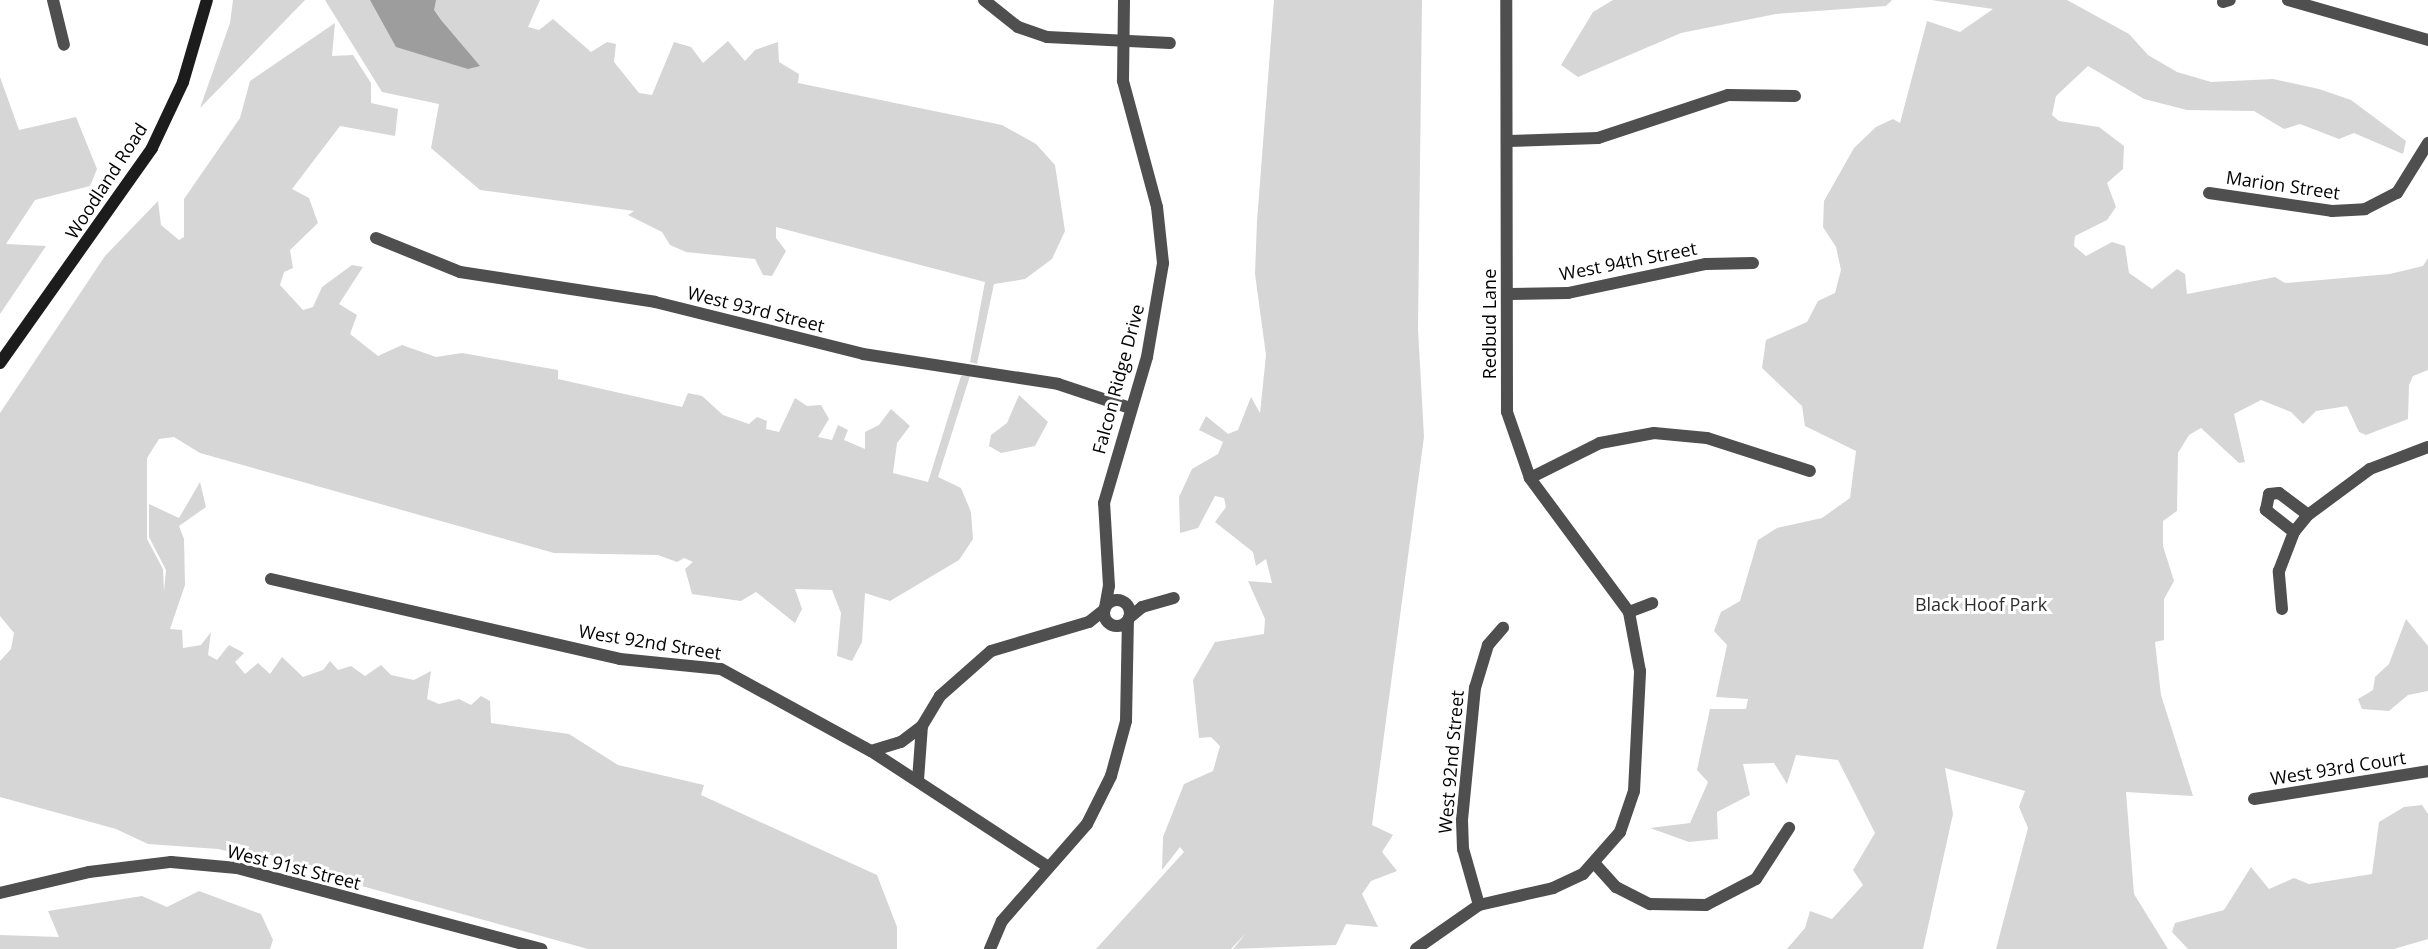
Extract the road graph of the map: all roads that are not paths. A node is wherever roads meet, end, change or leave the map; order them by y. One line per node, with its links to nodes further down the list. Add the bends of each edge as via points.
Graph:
1 (53, 0): 10 (street)
2 (207, 0): 18 (main road, Woodland Road, via 183,82 152,148)
3 (984, 0): 8 (street, via 1034,33 1079,42)
4 (1124, 0): 8 (street, Falcon Ridge Drive)
5 (1506, 0): 12 (street, Redbud Lane)
6 (2288, 0): 7 (street)
7 (2428, 40)
8 (1121, 42): 9 (street); 19 (street, Falcon Ridge Drive, via 1127,105 1164,244 1155,319)
9 (1170, 43)
10 (64, 45)
11 (1794, 96): 12 (street, via 1728,95 1598,138)
12 (1508, 141): 17 (street, Redbud Lane)
13 (2428, 143): 14 (street, Marion Street, via 2397,192 2365,209 2332,211)
14 (2209, 193)
15 (376, 238): 19 (street, West 93rd Street, via 460,272 655,302 863,354 1058,384)
16 (1753, 263): 17 (street, West 94th Street, via 1706,264 1568,293)
17 (1509, 294): 22 (street, Redbud Lane, via 1507,411)
18 (0, 363)
19 (1130, 408): 26 (street, Falcon Ridge Drive, via 1104,504)
20 (2428, 447): 23 (street, via 2370,469)
21 (1810, 471): 22 (street, via 1707,438 1654,433 1600,443)
22 (1530, 478): 33 (street, Redbud Lane)
23 (2308, 515): 24 (street); 24 (street, via 2279,493 2269,494 2266,510)
24 (2294, 532): 32 (street, via 2279,571)
25 (271, 579): 40 (street, West 92nd Street, via 620,659 721,669)
26 (1109, 586): 28 (street); 31 (street, Falcon Ridge Drive)
27 (1174, 598): 30 (street)
28 (1125, 603): 30 (street); 31 (street); 34 (street)
29 (1652, 603): 33 (street)
30 (1142, 608): 34 (street)
31 (1105, 609): 35 (street); 36 (street)
32 (2282, 609)
33 (1629, 612): 45 (street, Redbud Lane, via 1641,670 1634,791 1620,832)
34 (1128, 619): 36 (street); 38 (street)
35 (1089, 622): 36 (street); 39 (street, via 991,651 940,696)
36 (1111, 625): 38 (street)
37 (1503, 628): 48 (street, West 92nd Street, via 1488,645 1475,688 1463,809 1463,849)
38 (1126, 650): 46 (street, via 1126,721 1111,776 1087,824)
39 (922, 726): 40 (street, via 901,742); 42 (street)
40 (871, 751): 42 (street, West 92nd Street)
41 (2428, 771): 43 (street, West 93rd Court)
42 (918, 780): 46 (street, West 92nd Street)
43 (2254, 799)
44 (1789, 828): 45 (street, via 1756,879 1706,905 1650,904 1616,887)
45 (1596, 865): 48 (street, Redbud Lane, via 1553,888)
46 (1048, 867): 50 (street, via 1002,921)
47 (0, 893): 49 (street, West 91st Street, via 89,872 171,862 237,868)
48 (1479, 905): 51 (street, Redbud Lane)
49 (541, 949)
50 (990, 949)
51 (1416, 949)

